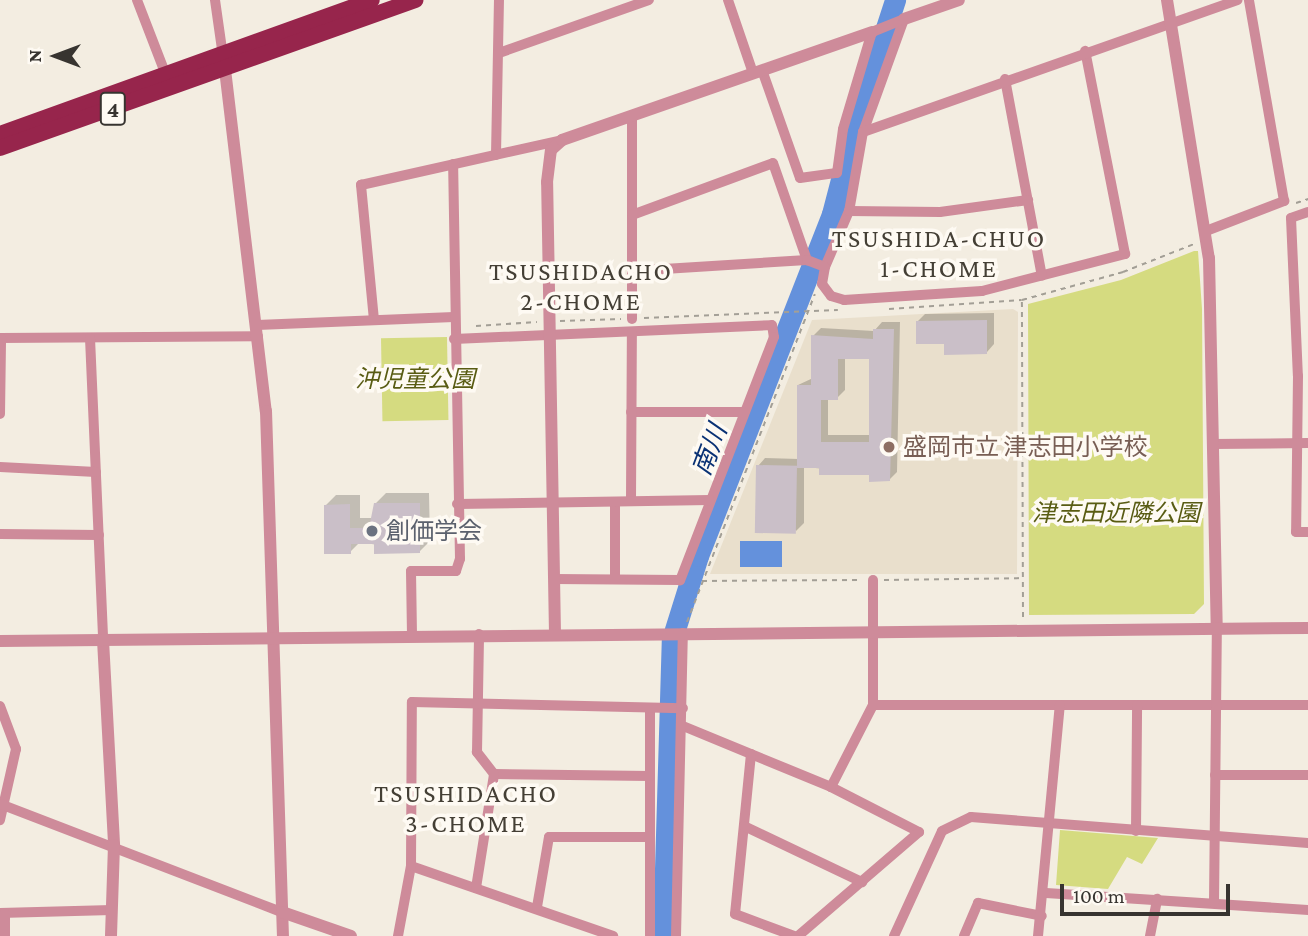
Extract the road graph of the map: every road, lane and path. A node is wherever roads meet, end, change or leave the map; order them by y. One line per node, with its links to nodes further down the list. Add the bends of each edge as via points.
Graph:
1 (136, 0): 20 (street)
2 (215, 0): 18 (street)
3 (372, 0): 12 (highway, 4)
4 (415, 0): 18 (highway, 4)
5 (499, 0): 17 (street)
6 (649, 0): 17 (street)
7 (728, 0): 19 (street)
8 (959, 0): 13 (street)
9 (1167, 0): 14 (street)
10 (1237, 0): 14 (street)
11 (1249, 0): 35 (street, via 1284,201)
12 (339, 6): 18 (highway, 4)
13 (904, 19): 15 (street); 23 (street)
14 (1171, 22): 16 (street); 35 (street)
15 (872, 32): 19 (street); 30 (street, via 843,129 836,173)
16 (1085, 51): 21 (street); 39 (street, via 1125,254)
17 (499, 53): 27 (street)
18 (224, 63): 20 (highway, 4); 26 (highway, 4); 49 (street)
19 (758, 71): 22 (street); 30 (street)
20 (166, 75): 24 (highway, 4)
21 (1005, 79): 23 (street); 31 (street)
22 (632, 116): 25 (street); 34 (street)
23 (863, 132): 32 (street)
24 (0, 134)
25 (562, 140): 27 (street); 48 (street, via 551,150 547,182)
26 (0, 148)
27 (496, 155): 28 (street)
28 (453, 164): 45 (street); 47 (street, via 361,185)
29 (778, 178): 30 (street); 34 (street, via 773,163); 36 (street)
30 (800, 178)
31 (1028, 200): 32 (street, via 940,212); 39 (street)
32 (849, 211): 37 (street)
33 (1308, 212): 55 (street, via 1291,218)
34 (632, 215): 38 (street)
35 (1206, 236): 41 (path, via 1123,272); 61 (street)
36 (808, 261): 37 (street); 38 (street)
37 (823, 266): 40 (street)
38 (632, 271): 46 (street)
39 (1042, 276): 40 (street, via 982,291 844,300 831,296)
40 (822, 284): 44 (path)
41 (1022, 300): 42 (path); 77 (path)
42 (877, 309)
43 (849, 310): 44 (path)
44 (808, 311): 46 (path); 79 (path)
45 (454, 317): 47 (street); 54 (street)
46 (632, 319): 48 (path)
47 (374, 320): 49 (street)
48 (550, 321): 51 (street)
49 (258, 330): 53 (street); 83 (street)
50 (632, 333): 51 (street); 56 (street); 57 (street, via 772,325 774,337)
51 (550, 335): 54 (street); 66 (street)
52 (0, 338): 53 (street); 58 (street)
53 (90, 338): 63 (street)
54 (454, 339): 68 (street)
55 (1303, 376): 59 (street)
56 (631, 412): 57 (street); 65 (street)
57 (744, 412): 64 (street)
58 (0, 414)
59 (1295, 443): 60 (street); 61 (street); 69 (street, via 1296,532)
60 (1308, 443)
61 (1213, 444): 75 (street)
62 (0, 467): 63 (street)
63 (96, 472): 71 (street)
64 (710, 500): 65 (street); 72 (street, via 680,580)
65 (631, 501): 67 (street)
66 (552, 502): 67 (street); 68 (street); 73 (street)
67 (615, 502): 72 (street)
68 (457, 504): 82 (street, via 456,571 411,571)
69 (1308, 532)
70 (0, 534): 71 (street)
71 (99, 535): 84 (street)
72 (615, 578): 73 (street)
73 (554, 579): 81 (street)
74 (873, 580): 78 (street)
75 (1217, 627): 76 (street); 77 (street); 90 (street)
76 (1308, 628)
77 (1022, 629): 78 (street)
78 (873, 631): 79 (street); 87 (street)
79 (683, 633): 81 (street); 94 (street)
80 (479, 634): 81 (street); 82 (street); 86 (street)
81 (555, 634)
82 (412, 635): 83 (street)
83 (275, 638): 84 (street); 120 (street)
84 (103, 640): 85 (street); 110 (street)
85 (0, 641)
86 (478, 702): 93 (street); 97 (street, via 477,751); 111 (street, via 412,702)
87 (873, 705): 88 (street); 101 (street)
88 (1060, 705): 89 (street); 105 (street)
89 (1138, 705): 90 (street); 106 (street)
90 (1216, 705): 91 (street); 98 (street)
91 (1308, 705)
92 (0, 706): 102 (street, via 16,749)
93 (650, 708): 94 (street); 100 (street)
94 (683, 708): 95 (street)
95 (683, 726): 96 (street); 130 (street)
96 (751, 754): 101 (street); 104 (street)
97 (494, 774): 100 (street); 113 (street)
98 (1215, 775): 99 (street); 108 (street)
99 (1308, 775)
100 (650, 776): 107 (street)
101 (831, 787): 112 (street, via 919,832)
102 (2, 805): 103 (street); 110 (street)
103 (0, 820)
104 (744, 825): 112 (street); 131 (street, via 735,914)
105 (1052, 825): 106 (street); 114 (street); 132 (street, via 971,817 942,831)
106 (1136, 831): 108 (street)
107 (650, 837): 117 (street, via 550,837); 129 (street)
108 (1214, 837): 109 (street); 116 (street)
109 (1308, 843)
110 (114, 845): 118 (street); 120 (street)
111 (411, 866): 113 (street); 127 (street)
112 (862, 882): 131 (street)
113 (475, 888): 117 (street)
114 (1046, 893): 115 (street); 122 (street)
115 (1157, 899): 116 (street); 135 (street)
116 (1214, 902): 119 (street)
117 (537, 907): 128 (street)
118 (112, 910): 121 (street); 124 (street)
119 (1308, 910)
120 (282, 912): 125 (street); 126 (street)
121 (2, 913): 123 (street)
122 (1042, 916): 133 (street, via 978,902); 134 (street)
123 (5, 936)
124 (111, 936)
125 (283, 936)
126 (351, 936)
127 (398, 936)
128 (613, 936)
129 (650, 936)
130 (676, 936)
131 (796, 936)
132 (894, 936)
133 (964, 936)
134 (1038, 936)
135 (1150, 936)

